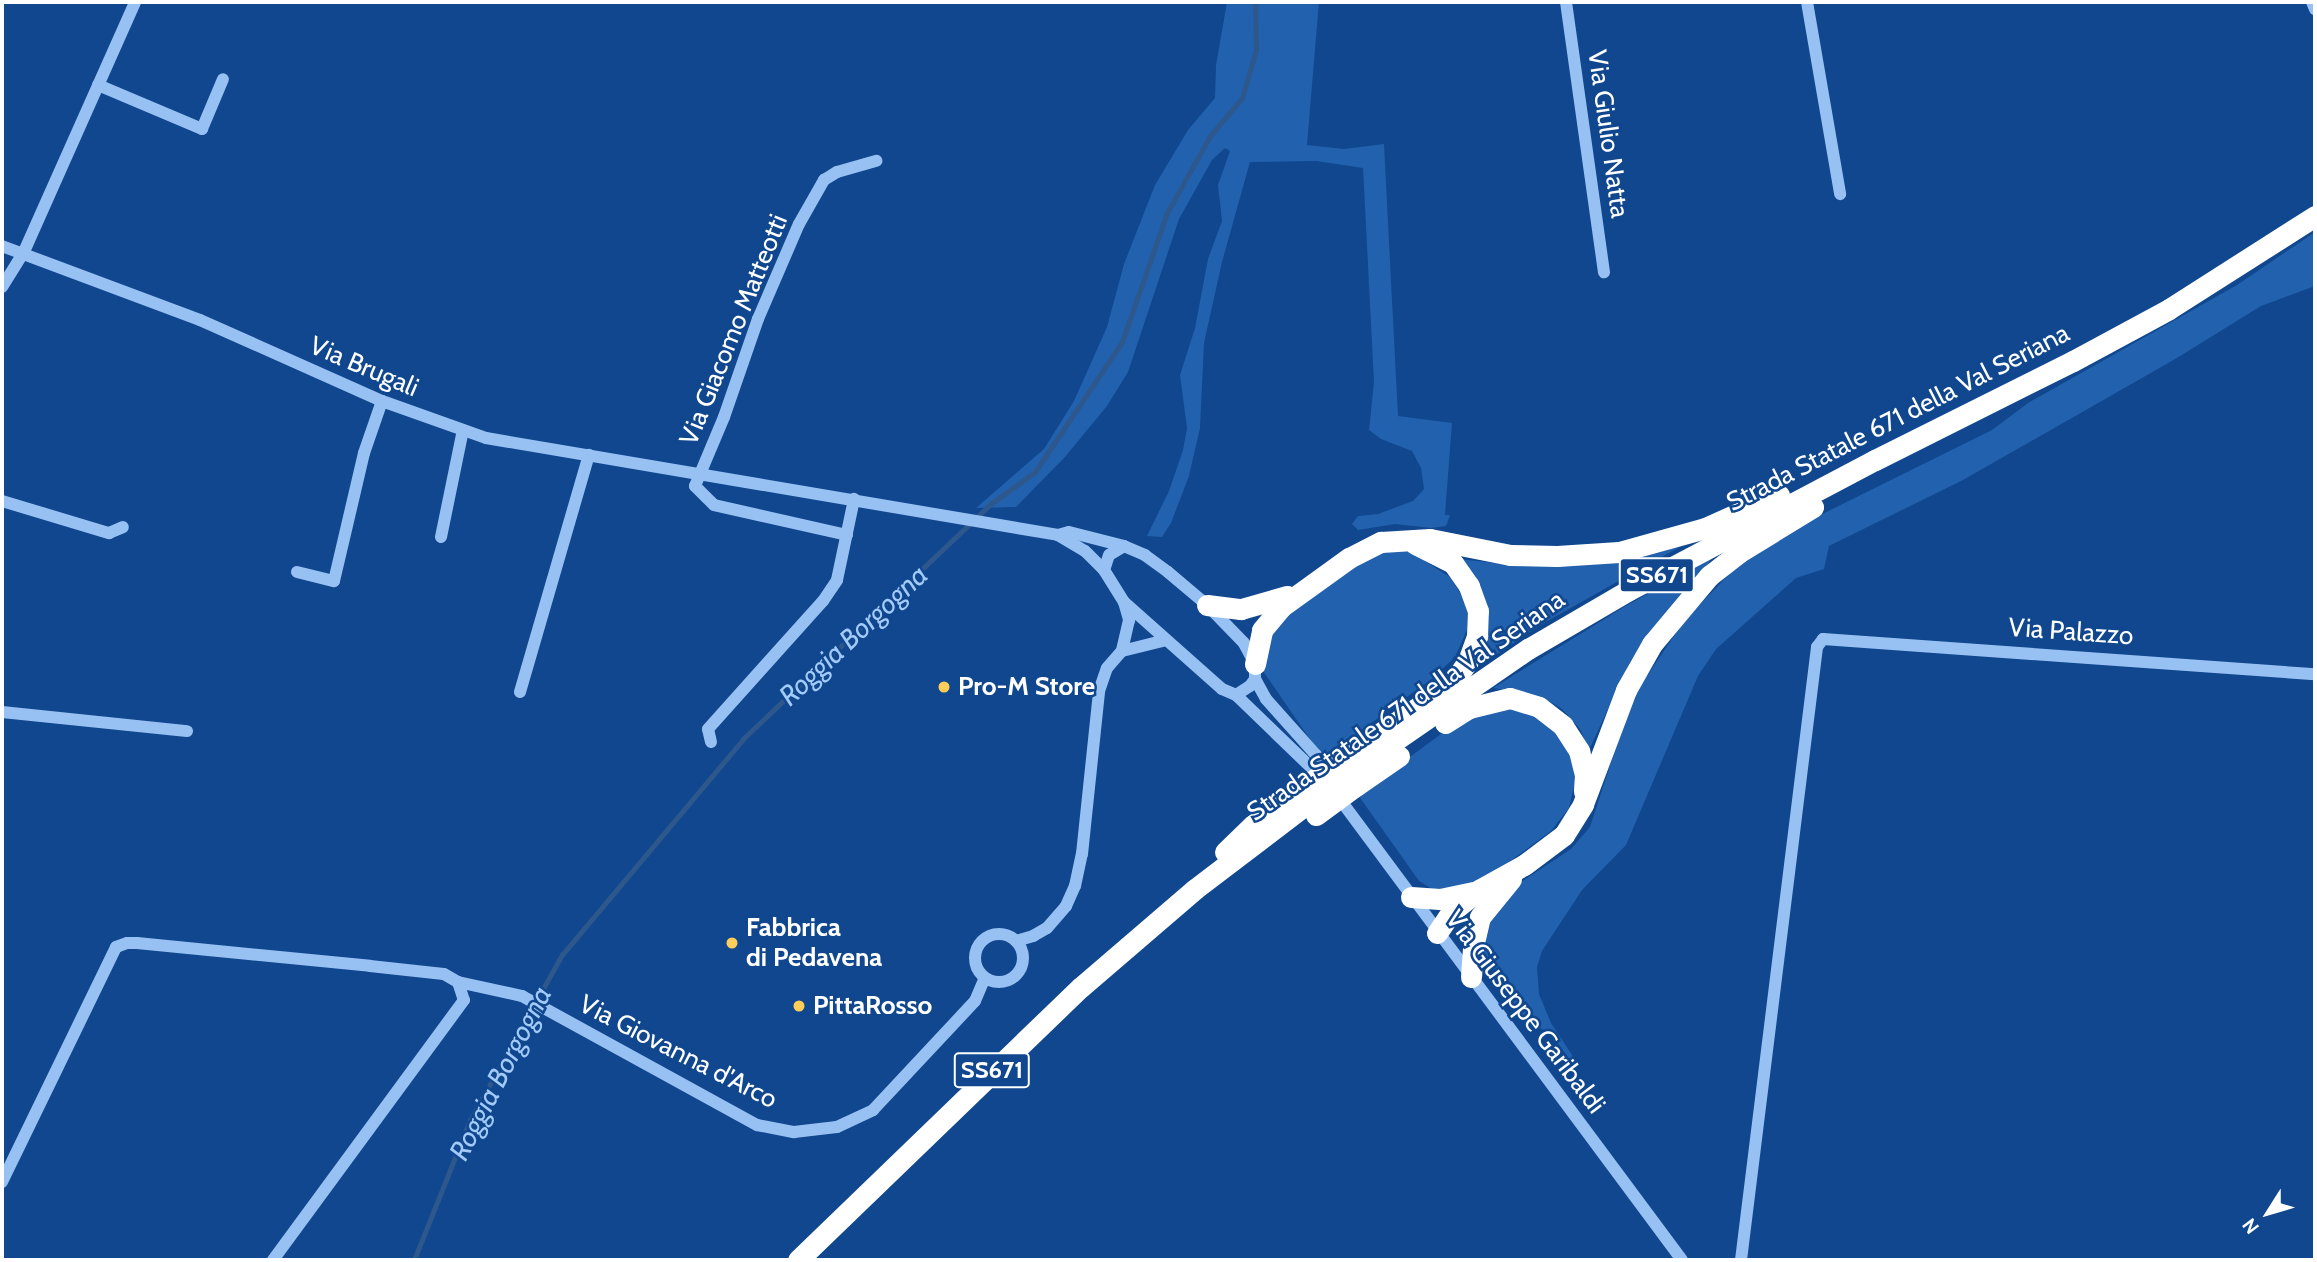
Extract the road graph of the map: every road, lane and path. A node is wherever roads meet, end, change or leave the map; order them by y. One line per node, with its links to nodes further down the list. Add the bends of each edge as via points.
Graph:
1 (135, 2): 7 (street)
2 (1566, 2): 13 (street, Via Giulio Natta)
3 (1807, 2): 9 (street)
4 (2312, 2): 5 (street)
5 (2315, 9)
6 (223, 79): 7 (street, via 202,129)
7 (98, 85): 12 (street)
8 (876, 161): 19 (street, Via Giacomo Matteotti, via 824,180 799,224)
9 (1840, 194)
10 (2315, 216): 16 (highway, Strada Statale 671 della Val Seriana / SS671, via 2169,309)
11 (2, 246): 12 (street, Via Brugali)
12 (23, 254): 14 (street); 15 (street, Via Brugali, via 200,320)
13 (1604, 272)
14 (2, 287)
15 (382, 401): 17 (street, Via Brugali); 30 (street, via 364,453 334,581)
16 (1984, 406): 27 (highway, via 1705,527 1619,552 1510,555 1430,539); 43 (highway, Strada Statale 671 della Val Seriana / SS671, via 1629,590 1528,649); 45 (highway, via 1769,533 1709,576 1652,644 1626,690)
17 (463, 430): 18 (street, Via Brugali); 26 (street)
18 (589, 455): 19 (street, Via Brugali); 38 (street)
19 (700, 474): 20 (street, Via Brugali); 24 (street, via 695,486 713,505)
20 (855, 499): 22 (street, Via Brugali); 24 (street)
21 (2, 501): 23 (street, via 109,533)
22 (994, 522): 25 (street, Via Giuseppe Garibaldi)
23 (123, 527)
24 (847, 535): 42 (street, via 836,580 823,601 708,729)
25 (1058, 535): 28 (street, Via Giuseppe Garibaldi, via 1069,533); 29 (street, Via Giuseppe Garibaldi, via 1086,551)
26 (441, 537)
27 (1407, 540): 31 (highway, via 1381,542); 43 (highway, via 1453,564 1469,586 1478,611 1477,636 1468,662 1453,683)
28 (1124, 546): 29 (street, via 1109,555); 33 (street, Via Giuseppe Garibaldi, via 1145,555)
29 (1104, 570): 32 (street, Via Giuseppe Garibaldi)
30 (297, 572)
31 (1302, 590): 33 (highway, via 1241,609); 36 (highway, via 1262,630)
32 (1124, 602): 34 (street, Via Giuseppe Garibaldi); 35 (street, via 1129,620)
33 (1207, 605): 36 (street, Via Giuseppe Garibaldi, via 1244,643)
34 (1167, 640): 35 (street); 39 (street, Via Giuseppe Garibaldi, via 1222,689)
35 (1122, 651): 51 (street, via 1107,668 1099,691 1075,886 1066,906 1047,928)
36 (1255, 672): 39 (street, via 1250,687); 44 (street, Via Giuseppe Garibaldi, via 1266,699 1316,755)
37 (2315, 674): 59 (street, Via Palazzo, via 1823,639 1817,647)
38 (520, 692)
39 (1236, 695): 44 (street, Via Giuseppe Garibaldi)
40 (2, 712): 41 (street)
41 (187, 731)
42 (711, 742)
43 (1348, 773): 45 (highway, via 1453,716 1485,702 1510,698 1539,707 1563,726 1579,751 1585,775); 57 (highway, Strada Statale 671 della Val Seriana / SS671, bridge, via 1195,889 1040,1024)
44 (1333, 789): 48 (street, Via Giuseppe Garibaldi)
45 (1583, 804): 46 (highway, via 1564,835)
46 (1524, 865): 47 (highway); 49 (highway)
47 (1479, 890): 48 (highway, via 1440,899); 50 (highway, via 1451,912)
48 (1411, 897): 50 (street, Via Giuseppe Garibaldi)
49 (1480, 917): 50 (highway); 52 (highway)
50 (1437, 933): 52 (street, Via Giuseppe Garibaldi)
51 (1016, 941): 53 (street, via 1023,955 1020,971 1008,981); 53 (street, via 1002,934 986,937 975,957)
52 (1471, 977): 58 (street, Via Giuseppe Garibaldi)
53 (985, 978): 54 (street, Via Giovanna d'Arco, via 975,1000 873,1110 837,1127 794,1132 758,1125 522,996)
54 (458, 982): 55 (street, Via Giovanna d'Arco, via 444,974 370,965 137,943 116,947); 56 (street, via 464,1000)
55 (2, 1182)
56 (273, 1260)
57 (798, 1260)
58 (1682, 1260)
59 (1741, 1260)

